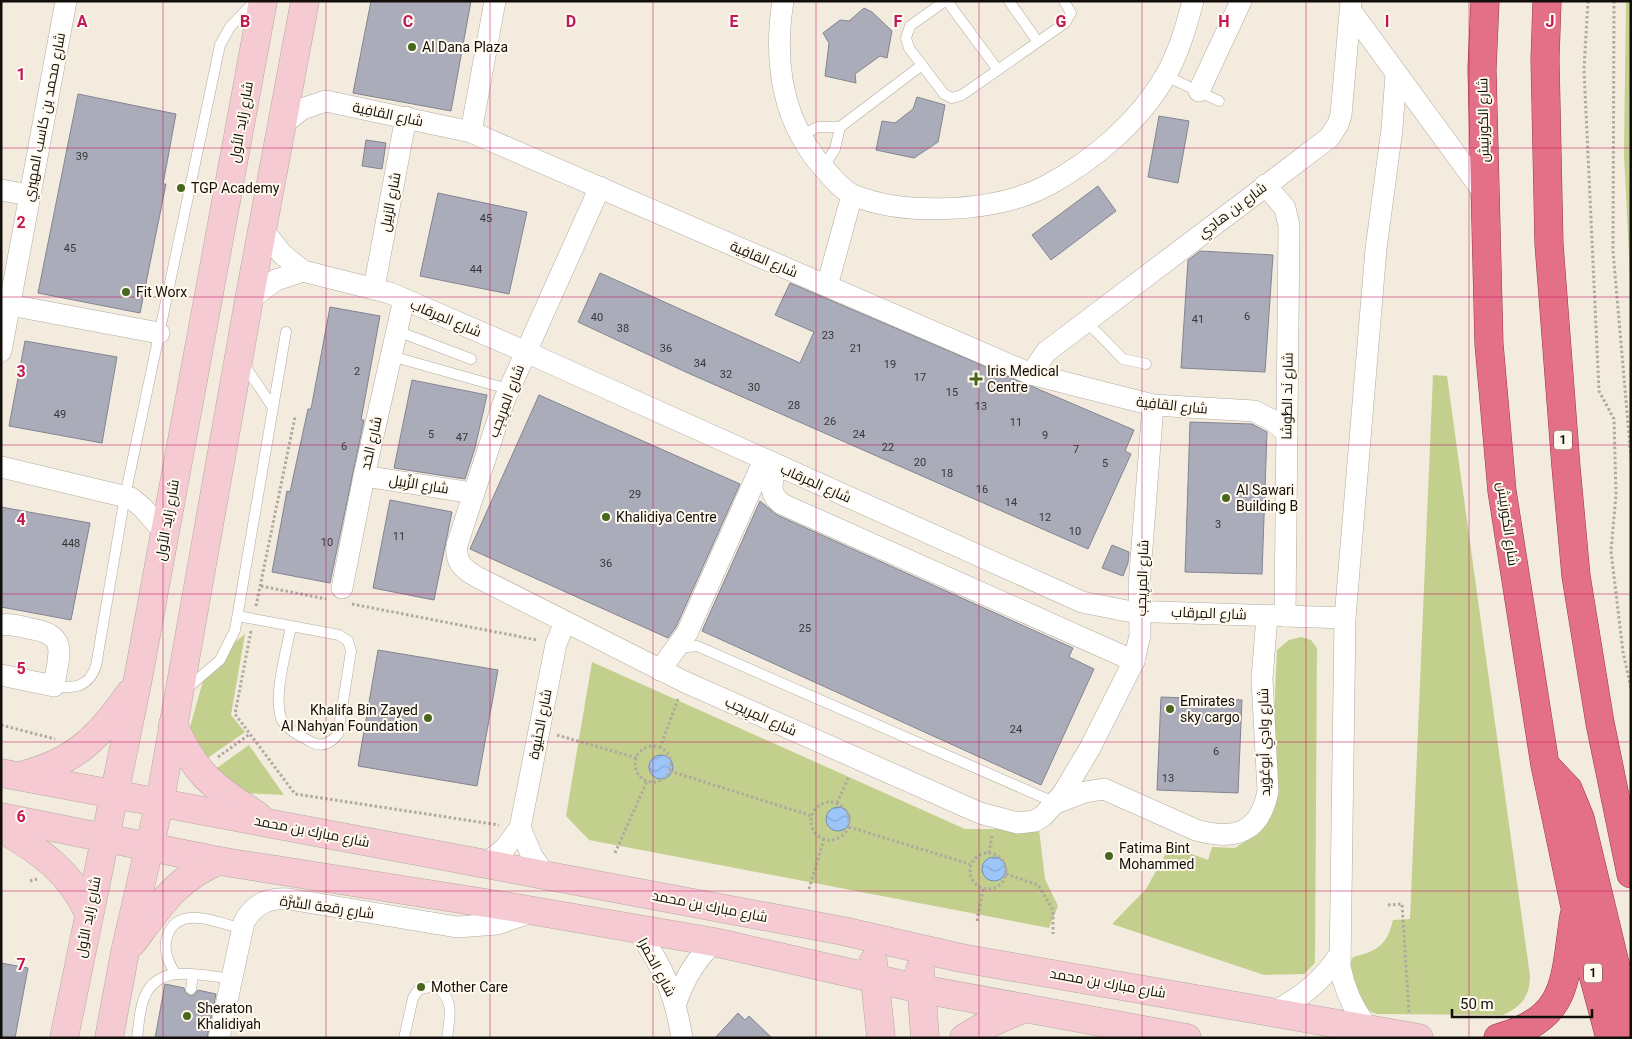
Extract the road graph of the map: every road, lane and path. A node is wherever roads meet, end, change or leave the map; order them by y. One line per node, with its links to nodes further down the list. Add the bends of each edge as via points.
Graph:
1 (66, 1): 37 (street, شارع محمد بن كاسب المهيري)
2 (255, 1): 48 (lane, via 230,27 220,45)
3 (263, 1): 69 (main road, شارع زايد الأول)
4 (306, 1): 26 (main road)
5 (495, 1): 29 (street)
6 (782, 1): 30 (street, via 782,85)
7 (946, 1): 18 (lane, via 907,32 906,43); 19 (lane)
8 (1009, 1): 17 (lane)
9 (1064, 1): 17 (lane, via 1071,12 1068,21)
10 (1194, 1): 21 (street, via 1184,36)
11 (1241, 1): 22 (street)
12 (1485, 1): 35 (highway, شارع الكورنيش / 1, via 1482,69)
13 (1547, 1): 122 (highway, 1, via 1549,244 1566,467 1578,586 1600,723)
14 (1588, 1): 88 (path, via 1584,69 1599,391 1614,419 1616,495 1611,550)
15 (1614, 1): 63 (path, via 1613,251)
16 (1351, 6): 20 (street); 32 (street, شارع بن هادِي, via 1338,124 1329,138)
17 (1038, 42): 19 (lane)
18 (922, 65): 19 (lane, via 944,94 952,98 962,95); 27 (lane)
19 (998, 70)
20 (1396, 74): 24 (street); 28 (street)
21 (1166, 76): 22 (lane); 36 (street, via 1141,110 1113,139 1047,185 1012,198 967,208 930,210 891,206)
22 (1199, 91): 23 (lane)
23 (1219, 100)
24 (1423, 110): 28 (street, via 1402,117); 35 (street)
25 (406, 117): 26 (street, شارع القافِية, via 326,101 302,109); 29 (street, شارع القافِية); 41 (street, شارع الزبيل)
26 (283, 124): 38 (main road)
27 (840, 127): 30 (lane, via 818,126); 31 (lane, via 835,149)
28 (1392, 129): 75 (street, via 1376,249)
29 (471, 132): 33 (street, شارع القافِية)
30 (799, 136): 31 (street)
31 (823, 168): 36 (street)
32 (1265, 185): 45 (street, شارع بن هادِي); 57 (street, شارع نَد الطُّوشا, via 1285,208 1289,226)
33 (600, 188): 40 (street, شارع القافِية); 50 (street, شارع المِرِيجِب)
34 (1, 190): 37 (street)
35 (1484, 193): 100 (highway, شارع الكورنيش / 1, via 1489,344 1502,491)
36 (852, 195): 40 (street)
37 (30, 196): 42 (street, شارع محمد بن كاسب المهيري)
38 (263, 230): 39 (street, شارع المِرقاب, via 282,254); 44 (main road)
39 (303, 271): 41 (street, شارع المِرقاب); 44 (street, via 276,280)
40 (827, 286): 55 (street, شارع القافِية)
41 (374, 288): 43 (street, شارع المِرقاب)
42 (8, 295): 48 (street); 49 (street, شارع محمد بن كاسب المهيري)
43 (404, 299): 46 (street, شارع الحَد); 50 (street, شارع المِرقاب)
44 (249, 300): 52 (main road)
45 (1086, 321): 54 (lane, via 1123,359); 55 (street, شارع بن هادِي, via 1046,352)
46 (397, 331): 51 (street, شارع الحَد); 53 (lane)
47 (286, 332): 59 (lane)
48 (159, 333): 68 (lane)
49 (1, 351)
50 (526, 352): 56 (street, شارع المِرِيجِب); 64 (street, شارع المِرقاب)
51 (391, 356): 56 (lane); 66 (street, شارع الحَد)
52 (239, 357): 59 (lane); 89 (main road)
53 (471, 359)
54 (1146, 364)
55 (1031, 374): 58 (street, شارع القافِية)
56 (508, 389): 67 (street, شارع المِرِيجِب)
57 (1287, 391): 60 (street); 62 (street, شارع نَد الطُّوشا)
58 (1153, 405): 60 (street, شارع القافِية); 72 (street, شارع المِرِيجِب)
59 (272, 406): 73 (lane)
60 (1254, 411): 62 (street, شارع القافِية)
61 (295, 417): 70 (path)
62 (1287, 433): 74 (street, شارع نَد الطُّوشا)
63 (1631, 458)
64 (771, 463): 72 (street, شارع المِرقاب, via 1082,602 1113,610); 81 (street); 82 (street, via 771,488 776,500 782,504)
65 (1, 467): 68 (street)
66 (364, 476): 67 (street, شارع الزِّبِيل); 71 (street, شارع الحَد)
67 (474, 493): 77 (street, شارع المِرِيجِب, via 457,545 456,554 462,567)
68 (125, 496): 69 (street, via 143,508); 87 (lane, via 93,675 77,687)
69 (164, 533): 86 (main road, شارع زايد الأول)
70 (260, 586): 71 (path); 76 (path)
71 (340, 597): 80 (path)
72 (1140, 611): 74 (street, شارع المِرقاب); 82 (street, شارع المِرِيجِب, via 1140,635)
73 (238, 616): 76 (lane); 89 (lane, via 231,641 220,660)
74 (1276, 616): 75 (street, شارع المِرقاب); 104 (street, شارع وادِي أبوعُوَيد, via 1262,679 1268,791 1264,809 1255,823 1242,832 1225,836 1211,834)
75 (1345, 618): 139 (street)
76 (254, 619): 79 (lane); 93 (path, via 235,714)
77 (565, 622): 80 (street, شارع الحنَيوة); 83 (street, شارع المِرِيجِب)
78 (1, 625): 87 (street, via 46,631 55,636 59,646)
79 (291, 626): 79 (lane, via 339,635 350,646 338,734 328,743 316,744 294,732 280,715 279,691)
80 (556, 644): 92 (street, شارع الحنَيوة)
81 (677, 648): 83 (street); 108 (lane, via 698,646)
82 (1134, 661): 96 (street, شارع المِرِيجِب)
83 (660, 670): 85 (street, شارع المِرِيجِب)
84 (1, 675): 87 (street)
85 (684, 682): 95 (path); 98 (street, شارع المِرِيجِب)
86 (137, 684): 102 (main road, via 97,736 80,751 42,770); 105 (main road, شارع زايد الأول)
87 (54, 686)
88 (1631, 688)
89 (177, 697): 90 (main road)
90 (172, 724): 106 (main road); 111 (main road, via 206,780)
91 (1, 725): 94 (path)
92 (539, 730): 97 (path); 114 (street, شارع الحنَيوة)
93 (250, 734): 99 (path); 114 (path, via 294,794)
94 (64, 741)
95 (660, 748): 97 (path, via 646,748); 101 (path, via 670,757)
96 (1090, 748): 104 (street, via 1091,771); 108 (street, شارع المِرِيجِب)
97 (636, 758): 103 (path, via 637,772)
98 (856, 758): 107 (path); 108 (street, شارع المِرِيجِب, via 980,813 1007,821 1035,821)
99 (214, 760)
100 (1545, 765): 128 (highway, شارع الكورنيش / 1); 150 (highway, via 1568,789 1580,818)
101 (670, 771): 103 (path, via 661,781); 109 (path)
102 (10, 774): 105 (main road, شارع مبارك بن محمد)
103 (647, 781): 118 (path)
104 (1104, 789): 108 (street)
105 (113, 793): 106 (main road, شارع مبارك بن محمد); 115 (main road, شارع زايد الأول)
106 (160, 801): 111 (main road, شارع مبارك بن محمد); 117 (main road)
107 (838, 803): 109 (path, via 825,802); 112 (path, via 846,810)
108 (1056, 803)
109 (812, 816): 116 (path, via 813,830)
110 (1, 817): 115 (main road)
111 (270, 824): 120 (main road, شارع مبارك بن محمد)
112 (849, 827): 116 (path, via 842,836); 121 (path)
113 (1, 828): 130 (main road, via 32,846 61,869 75,886)
114 (520, 828): 120 (street, شارع الحنَيوة, via 505,848); 124 (street, via 527,847)
115 (105, 837): 117 (main road); 130 (main road, شارع زايد الأول)
116 (824, 839): 125 (path)
117 (150, 848): 119 (main road); 138 (main road)
118 (616, 853)
119 (219, 861): 129 (main road); 138 (main road, via 201,868 180,883)
120 (486, 864): 124 (main road, شارع مبارك بن محمد)
121 (970, 864): 123 (path, via 983,853 995,854 1004,862); 126 (path, via 970,877)
122 (1630, 868)
123 (1006, 874): 126 (path, via 995,888); 134 (path, via 1038,885 1053,910)
124 (545, 875): 135 (main road, شارع مبارك بن محمد)
125 (809, 889)
126 (983, 889): 131 (path)
127 (1388, 905): 151 (path, via 1402,904)
128 (1575, 907): 163 (highway, via 1559,996 1531,1027); 164 (highway, شارع الكورنيش / 1)
129 (535, 911): 132 (street, شارع رِقعة السِّرَّة, via 497,924 457,927 279,898 260,904 247,916); 133 (main road)
130 (89, 914): 152 (main road, شارع زايد الأول)
131 (977, 921)
132 (242, 929): 140 (lane, via 200,918 179,920 168,933 166,942 167,959); 143 (street, شارع رِقعة السِّرَّة)
133 (638, 931): 136 (main road); 146 (street, شارع الحَمرا, via 657,960)
134 (1053, 934)
135 (870, 938): 137 (main road, شارع مبارك بن محمد); 142 (main road)
136 (714, 942): 142 (main road); 146 (street, شارع الحَمرا, via 693,965)
137 (919, 949): 145 (main road); 148 (main road, شارع مبارك بن محمد)
138 (125, 952): 153 (main road)
139 (1340, 954): 148 (street, via 1308,991); 149 (street, via 1346,993)
140 (175, 973): 141 (lane); 154 (lane, via 149,989 144,998)
141 (193, 975): 143 (lane); 144 (lane)
142 (875, 978): 145 (main road); 159 (main road)
143 (232, 979): 155 (street, شارع رِقعة السِّرَّة)
144 (191, 989)
145 (920, 989): 147 (main road); 160 (main road)
146 (676, 1003): 158 (street, شارع الحَمرا)
147 (1025, 1008): 161 (main road); 162 (main road, via 1094,1026)
148 (1274, 1011): 149 (main road, شارع مبارك بن محمد)
149 (1369, 1028): 151 (main road, شارع مبارك بن محمد)
150 (1631, 1030)
151 (1415, 1037)
152 (64, 1038)
153 (109, 1038)
154 (136, 1038)
155 (219, 1038)
156 (404, 1038): 157 (lane, via 413,998 418,990 434,986 442,990 451,1010)
157 (447, 1038)
158 (682, 1038)
159 (881, 1038)
160 (925, 1038)
161 (964, 1038)
162 (1187, 1038)
163 (1498, 1038)
164 (1610, 1038)

